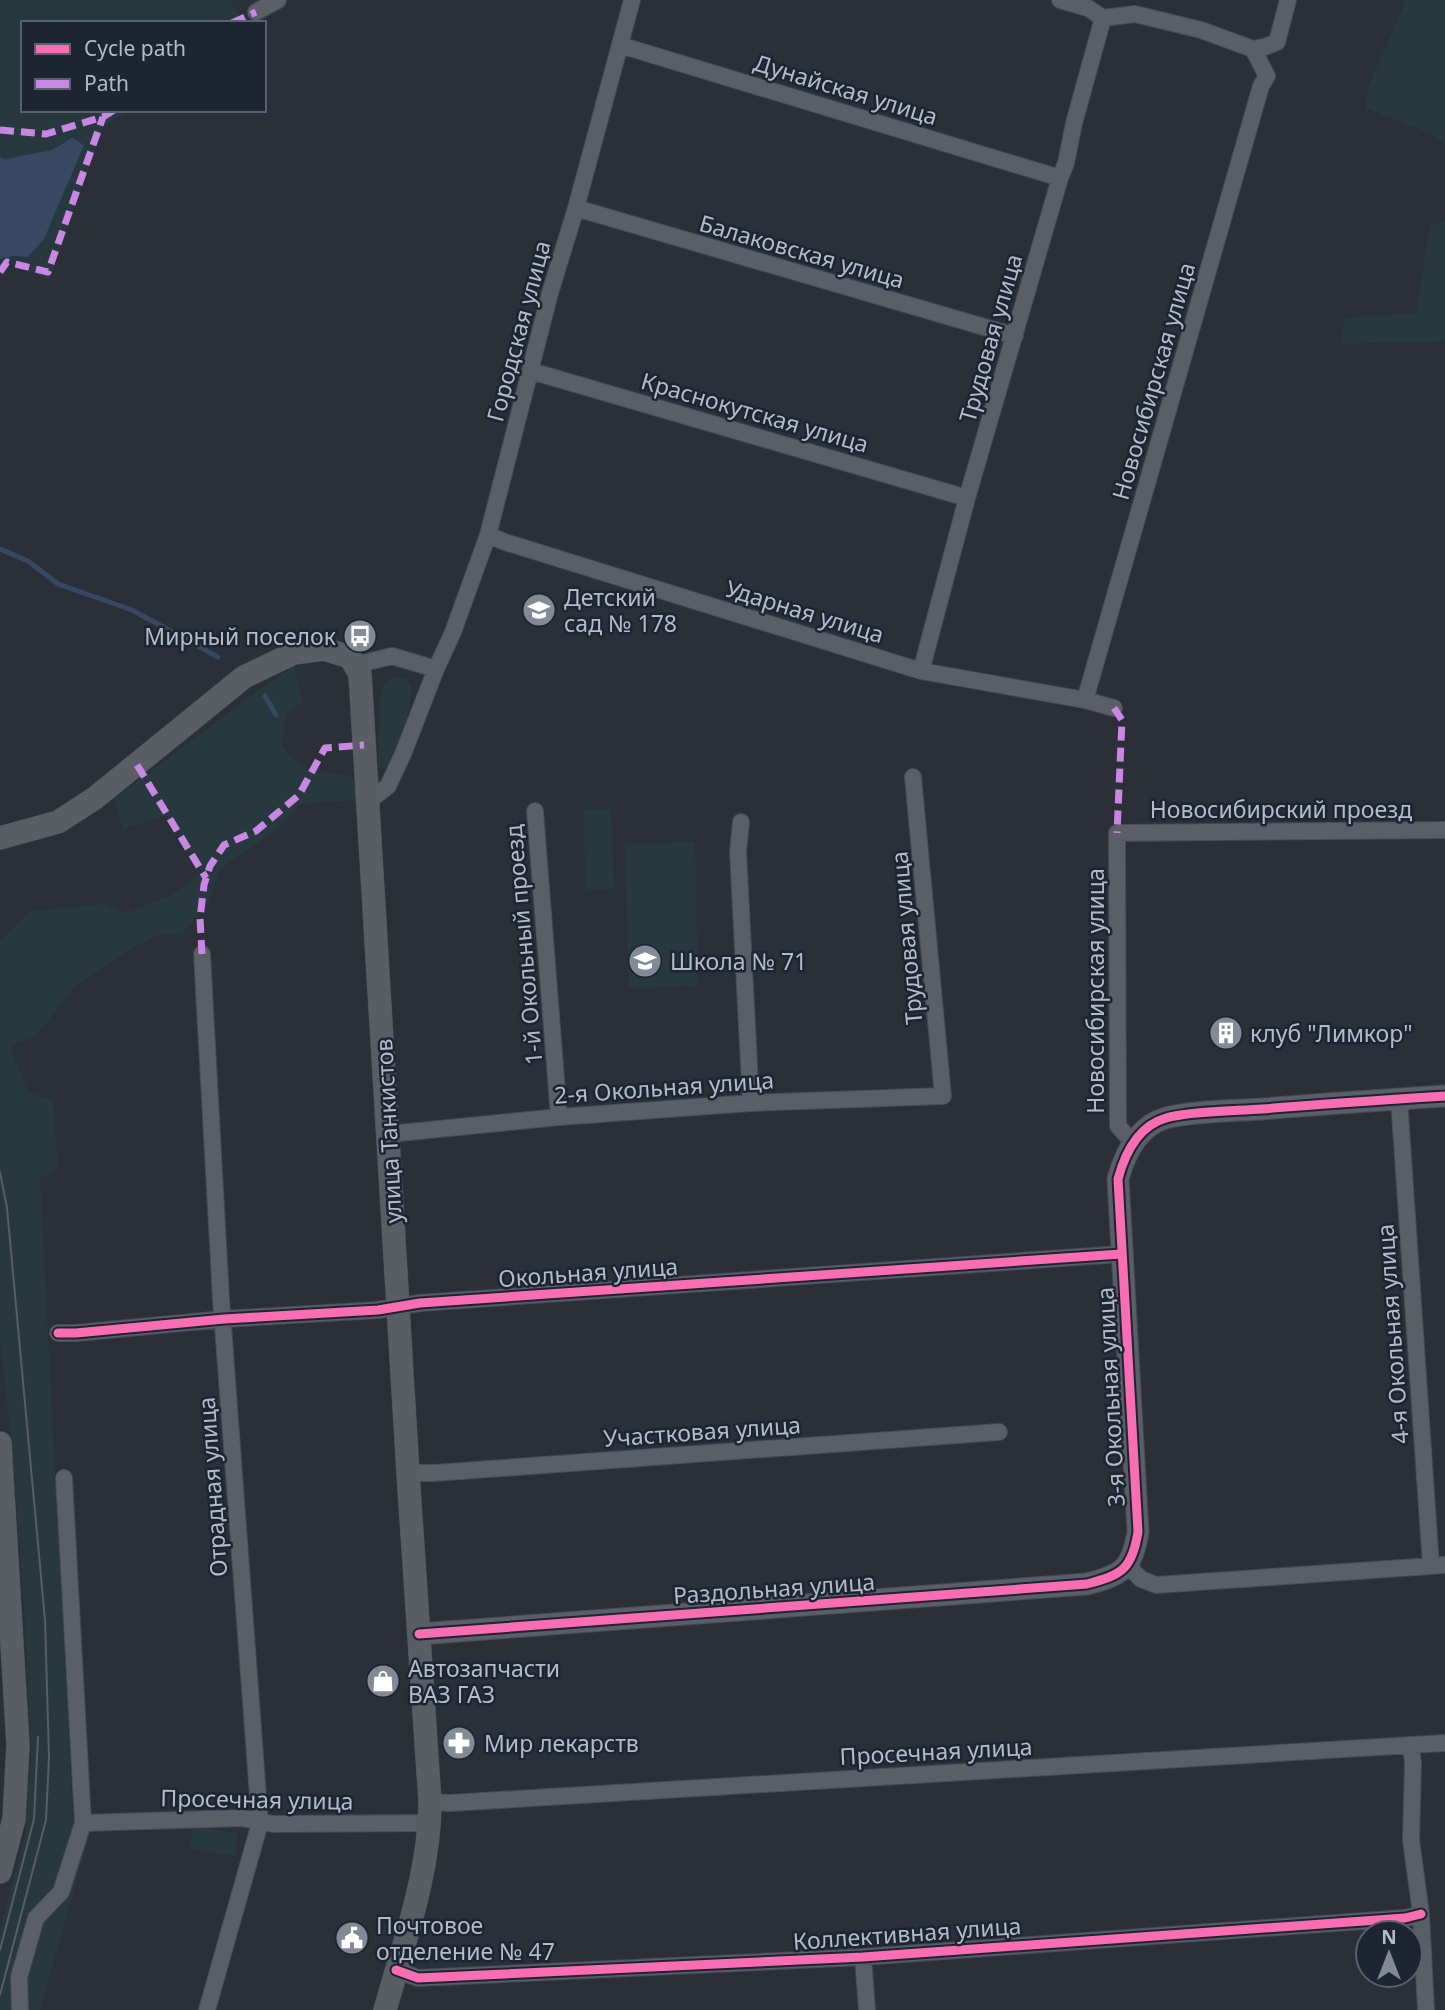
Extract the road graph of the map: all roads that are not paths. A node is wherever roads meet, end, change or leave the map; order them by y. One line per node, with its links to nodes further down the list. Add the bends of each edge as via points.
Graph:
1 (278, 0): 5 (street)
2 (632, 0): 7 (street, Городская улица)
3 (1060, 0): 6 (street, via 1088,8)
4 (1288, 0): 8 (street, via 1277,42)
5 (256, 12)
6 (1103, 19): 8 (street, via 1135,14); 9 (street, Трудовая улица)
7 (620, 45): 9 (street, Дунайская улица); 10 (street, Городская улица)
8 (1253, 49): 18 (street, Новосибирская улица, via 1267,76)
9 (1059, 178): 11 (street, Трудовая улица)
10 (576, 208): 11 (street, Балаковская улица); 12 (street, Городская улица)
11 (1015, 336): 13 (street, Трудовая улица)
12 (531, 372): 13 (street, Краснокутская улица); 14 (street, Городская улица)
13 (967, 498): 17 (street, Трудовая улица)
14 (488, 535): 16 (street, Городская улица); 17 (street, Ударная улица)
15 (355, 665): 16 (street, via 392,656); 21 (main road, улица Танкистов, via 360,674); 26 (main road, via 350,657 324,649 293,653 244,677 95,798 58,822)
16 (436, 668): 21 (street, Городская улица, via 388,786)
17 (921, 671): 18 (street, Ударная улица)
18 (1085, 700): 19 (street, Ударная улица)
19 (1114, 708)
20 (913, 777): 28 (street, Трудовая улица)
21 (368, 802): 33 (main road, улица Танкистов)
22 (535, 811): 32 (street, 1-й Окольный проезд)
23 (741, 821): 31 (street, via 738,852)
24 (1445, 830): 25 (street, Новосибирский проезд)
25 (1117, 833): 34 (street, Новосибирская улица, via 1118,1126)
26 (0, 838)
27 (202, 954): 37 (street, Отрадная улица)
28 (943, 1096): 31 (street, 2-я Окольная улица)
29 (1445, 1096): 30 (street)
30 (1399, 1099): 34 (street, via 1165,1118); 43 (street, 4-я Окольная улица)
31 (751, 1103): 32 (street, 2-я Окольная улица)
32 (559, 1117): 33 (street, 2-я Окольная улица)
33 (389, 1134): 36 (main road, улица Танкистов)
34 (1133, 1143): 35 (street, 3-я Окольная улица, via 1118,1178)
35 (1121, 1254): 36 (street, Окольная улица); 44 (street, 3-я Окольная улица, via 1138,1532)
36 (398, 1307): 37 (street, Окольная улица); 41 (main road, улица Танкистов)
37 (224, 1319): 38 (street, Окольная улица); 50 (street, Отрадная улица)
38 (58, 1333)
39 (999, 1432): 41 (street, Участковая улица)
40 (0, 1443): 51 (main road, via 18,1745 14,1819)
41 (408, 1473): 45 (main road, улица Танкистов)
42 (64, 1478): 49 (street)
43 (1438, 1565): 44 (street, via 1156,1585)
44 (1128, 1566): 45 (street, Раздольная улица, via 1105,1580 1087,1584)
45 (419, 1634): 48 (main road, улица Танкистов)
46 (1445, 1742): 47 (street, Просечная улица)
47 (1411, 1745): 48 (street, Просечная улица, via 450,1803); 52 (street, via 1411,1840)
48 (430, 1812): 50 (street, Просечная улица); 54 (main road, улица Танкистов, via 423,1870)
49 (83, 1823): 50 (street, Просечная улица, via 242,1818); 55 (street, via 61,1892 36,1918 19,1977)
50 (260, 1823): 56 (street, Отрадная улица)
51 (0, 1872)
52 (1421, 1914): 53 (street, Коллективная улица); 59 (street)
53 (863, 1957): 54 (street, Коллективная улица, via 418,1978); 58 (street)
54 (396, 1970): 57 (main road, улица Танкистов)
55 (20, 2010)
56 (207, 2010)
57 (386, 2010)
58 (867, 2010)
59 (1426, 2010)

